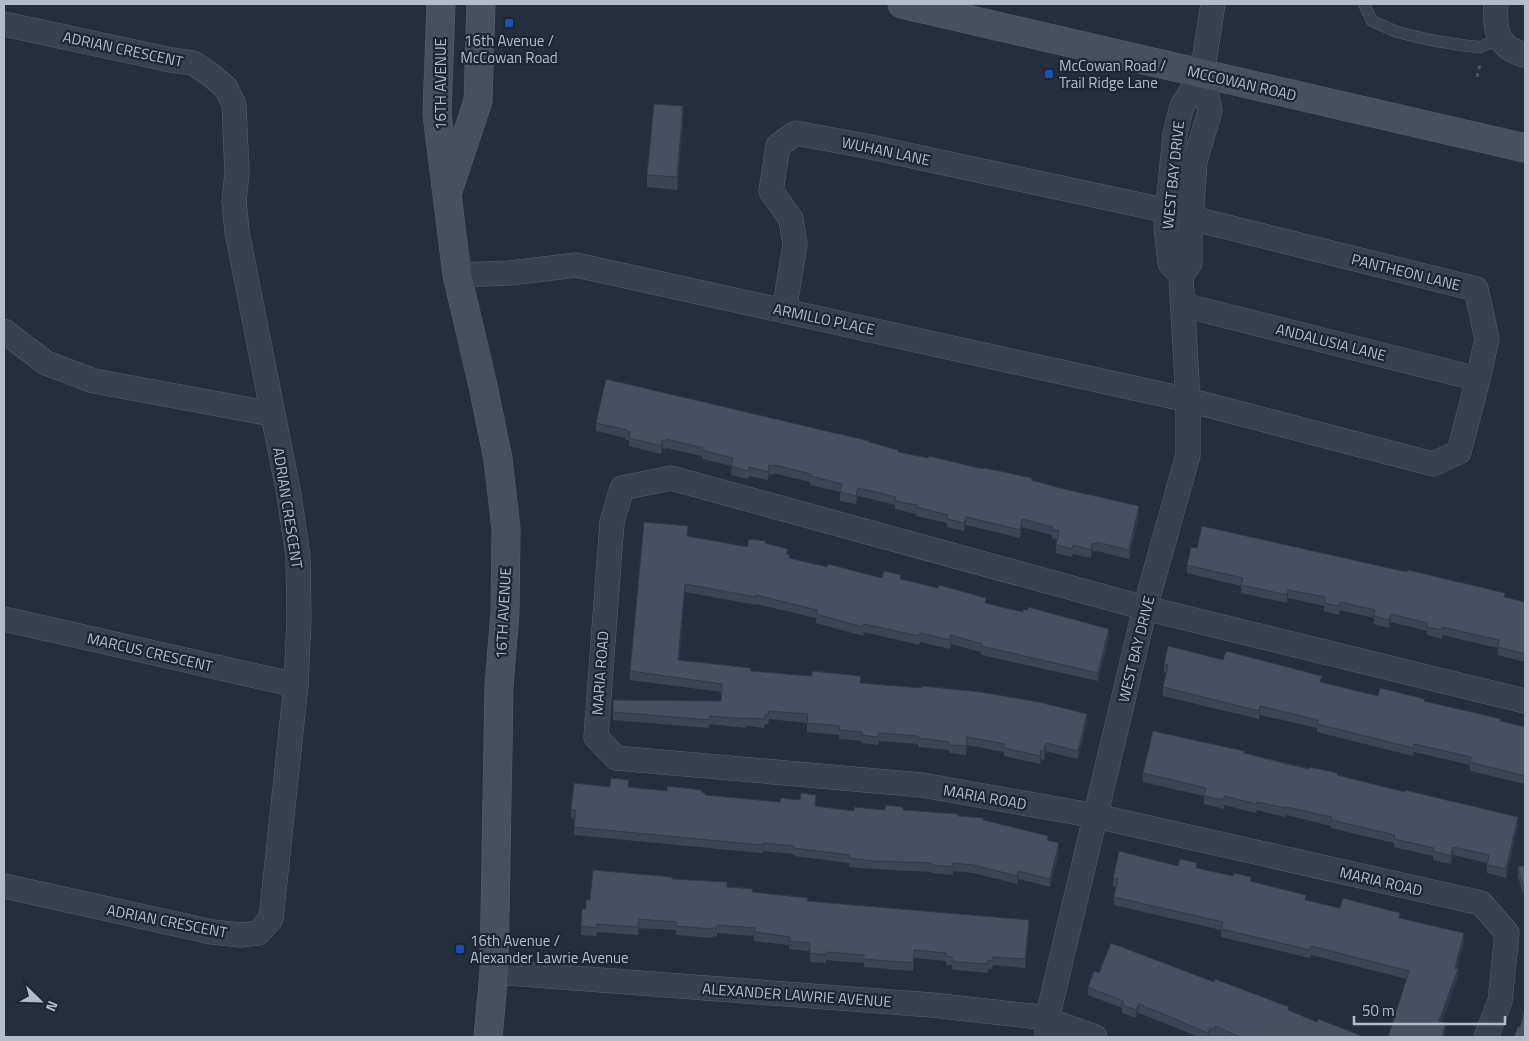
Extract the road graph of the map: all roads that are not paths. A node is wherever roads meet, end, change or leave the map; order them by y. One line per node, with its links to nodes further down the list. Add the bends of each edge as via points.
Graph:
1 (441, 4): 12 (main road, 16TH AVENUE, via 437,114)
2 (481, 4): 12 (main road, 16TH AVENUE, via 478,101)
3 (902, 4): 10 (main road, MCCOWAN ROAD)
4 (1213, 4): 10 (street)
5 (1364, 4): 8 (lane, via 1372,21 1397,32 1468,46 1480,46)
6 (1496, 4): 8 (street, via 1496,31)
7 (4, 24): 22 (street, ADRIAN CRESCENT, via 193,63 226,88 234,105 237,232)
8 (1500, 39): 9 (street, via 1506,46)
9 (1525, 55)
10 (1202, 74): 11 (main road, MCCOWAN ROAD); 13 (street, WEST BAY DRIVE, via 1182,106 1175,134); 14 (street, WEST BAY DRIVE, via 1210,111 1195,161)
11 (1525, 148)
12 (447, 194): 15 (main road, 16TH AVENUE)
13 (1168, 211): 16 (street, WEST BAY DRIVE, via 1166,227 1170,263); 18 (street, WUHAN LANE, via 795,133 778,146 771,191 791,219 795,246)
14 (1191, 218): 16 (street, WEST BAY DRIVE, via 1190,263); 20 (street, PANTHEON LANE, via 1476,289 1487,339)
15 (457, 275): 18 (street, ARMILLO PLACE, via 576,265); 29 (main road, 16TH AVENUE, via 484,386 498,459 506,529 505,612 499,686)
16 (1181, 276): 17 (street, WEST BAY DRIVE)
17 (1184, 305): 20 (street, ANDALUSIA LANE); 21 (street, WEST BAY DRIVE)
18 (784, 311): 21 (street, ARMILLO PLACE)
19 (4, 331): 22 (street, via 46,363 94,381)
20 (1478, 379): 21 (street, PANTHEON LANE, via 1459,452 1433,464)
21 (1188, 400): 23 (street, WEST BAY DRIVE, via 1188,455)
22 (272, 414): 25 (street, ADRIAN CRESCENT, via 298,556)
23 (1145, 608): 26 (street, MARIA ROAD); 27 (street, WEST BAY DRIVE); 27 (street, MARIA ROAD, via 671,478 622,488 612,522 596,737 616,758 922,785)
24 (4, 619): 25 (street, MARCUS CRESCENT)
25 (296, 685): 28 (street, ADRIAN CRESCENT, via 271,919 258,933 212,932)
26 (1525, 701)
27 (1096, 816): 30 (street, WEST BAY DRIVE); 33 (street, MARIA ROAD, via 1481,903 1508,933 1500,1001)
28 (4, 886)
29 (494, 972): 30 (street, ALEXANDER LAWRIE AVENUE, via 932,1005 1024,1015); 31 (main road, 16TH AVENUE)
30 (1047, 1028): 32 (street, ALEXANDER LAWRIE AVENUE)
31 (488, 1037)
32 (1095, 1037)
33 (1486, 1037)

